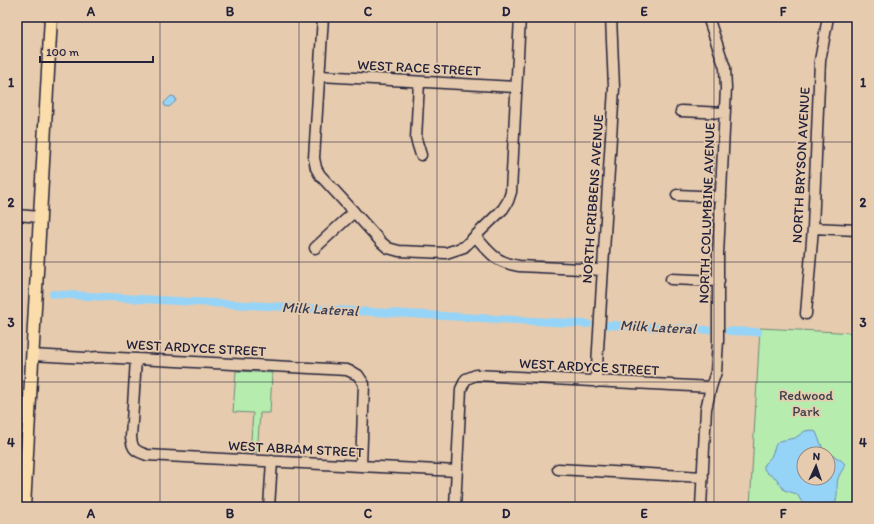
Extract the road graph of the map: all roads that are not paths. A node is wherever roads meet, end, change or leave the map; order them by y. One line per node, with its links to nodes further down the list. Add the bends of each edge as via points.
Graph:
1 (51, 17): 17 (main road)
2 (324, 17): 7 (street)
3 (520, 17): 9 (street)
4 (611, 17): 22 (street, NORTH CRIBBENS AVENUE, via 614,88)
5 (708, 17): 11 (street, NORTH COLUMBINE AVENUE, via 725,68)
6 (828, 17): 18 (street, NORTH BRYSON AVENUE, via 820,62)
7 (320, 76): 8 (street, WEST RACE STREET); 15 (street, via 314,158 316,168)
8 (419, 82): 9 (street, WEST RACE STREET); 12 (street, via 416,139)
9 (516, 86): 20 (street, via 511,192 503,209)
10 (681, 111): 11 (street)
11 (725, 113): 14 (street, NORTH COLUMBINE AVENUE)
12 (421, 154)
13 (676, 195): 14 (street)
14 (721, 197): 24 (street, NORTH COLUMBINE AVENUE)
15 (354, 212): 20 (street, via 381,242 388,248 399,251 446,253 464,247); 21 (street)
16 (17, 215): 17 (street)
17 (40, 217): 26 (main road)
18 (813, 228): 19 (street); 25 (street, NORTH BRYSON AVENUE)
19 (857, 230)
20 (475, 236): 22 (street, via 499,260 508,264)
21 (315, 248)
22 (602, 270): 28 (street, NORTH CRIBBENS AVENUE)
23 (671, 279): 24 (street)
24 (719, 281): 29 (street, NORTH COLUMBINE AVENUE, via 716,372)
25 (806, 314)
26 (32, 355): 27 (street, WEST ARDYCE STREET); 35 (main road)
27 (136, 359): 30 (street, WEST ABRAM STREET, via 131,437 134,450 147,455); 31 (street, WEST ARDYCE STREET, via 347,370 358,375 364,384)
28 (596, 382): 29 (street, WEST ARDYCE STREET); 33 (street, WEST ARDYCE STREET, via 476,375 466,379 461,389)
29 (711, 387): 34 (street, NORTH COLUMBINE AVENUE, via 706,409)
30 (272, 461): 31 (street, WEST ABRAM STREET); 36 (street)
31 (360, 466): 33 (street, WEST ABRAM STREET)
32 (558, 469): 34 (street)
33 (457, 471): 37 (street)
34 (703, 477): 38 (street, NORTH COLUMBINE AVENUE)
35 (24, 507)
36 (269, 507)
37 (455, 507)
38 (701, 507)

